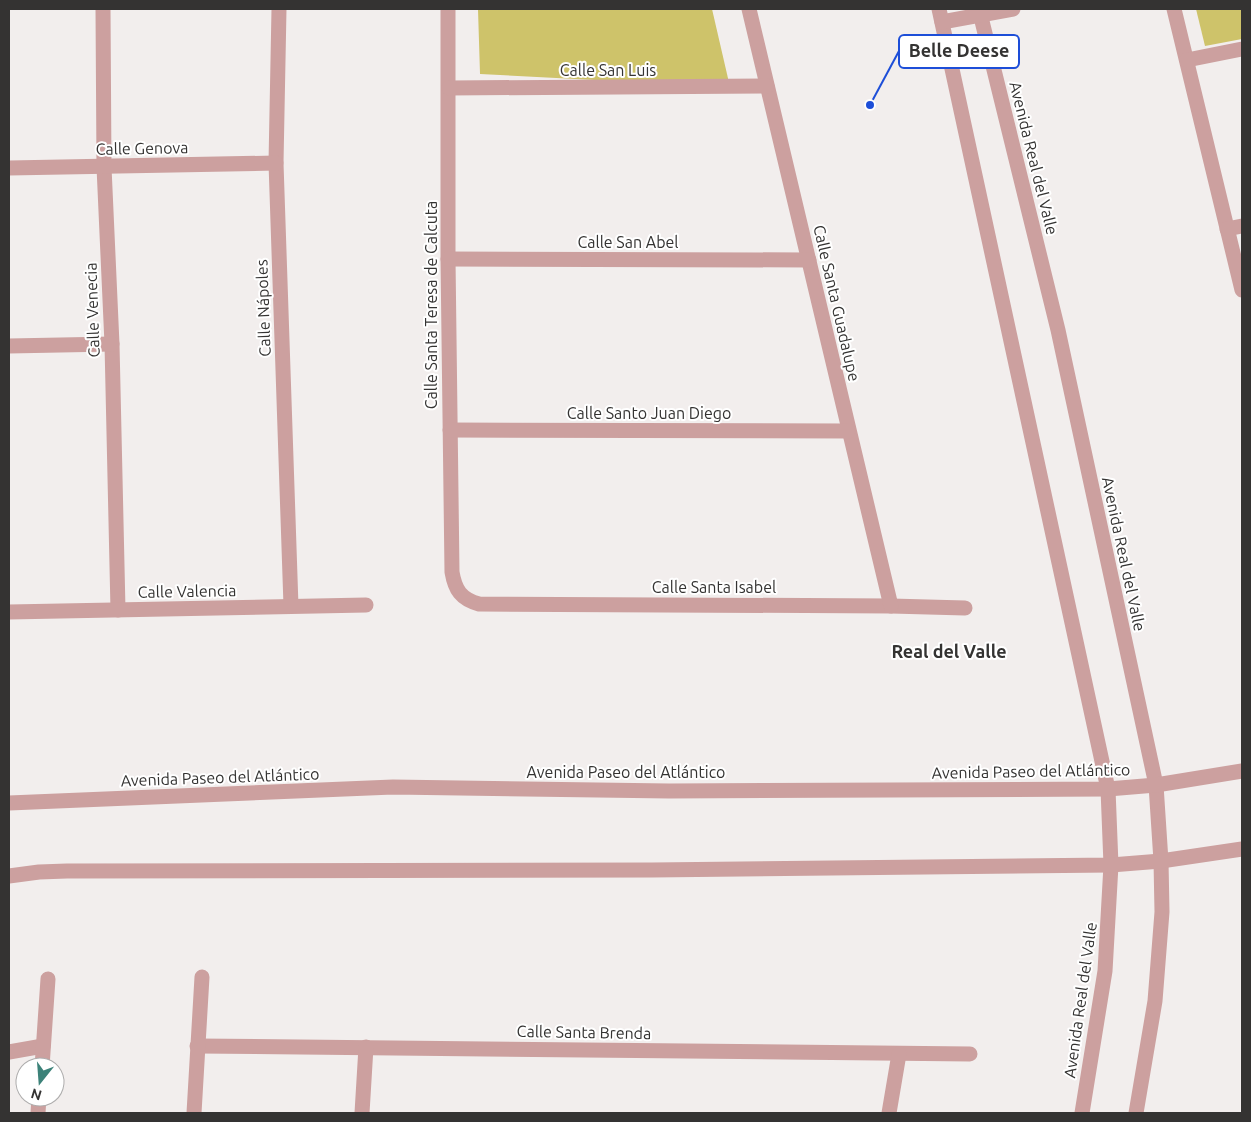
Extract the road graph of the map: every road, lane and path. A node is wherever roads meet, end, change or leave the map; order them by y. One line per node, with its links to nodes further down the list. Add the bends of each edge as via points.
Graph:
1 (103, 9): 14 (street, Calle Venecia)
2 (278, 9): 13 (street, Calle Nápoles)
3 (448, 9): 12 (street, Calle Santa Teresa de Calcuta)
4 (749, 9): 11 (street, Calle Santa Guadalupe)
5 (1013, 9): 7 (street)
6 (1174, 9): 10 (street)
7 (980, 12): 8 (street); 33 (street, Avenida Real del Valle, via 1058,330)
8 (940, 16): 34 (street, Avenida Real del Valle)
9 (1242, 48): 10 (street)
10 (1187, 60): 17 (street)
11 (767, 86): 12 (street, Calle San Luis); 19 (street, Calle Santa Guadalupe)
12 (448, 88): 18 (street, Calle Santa Teresa de Calcuta)
13 (276, 163): 14 (street, Calle Genova); 27 (street, Calle Nápoles)
14 (104, 166): 15 (street, Calle Genova); 21 (street, Calle Venecia)
15 (9, 168)
16 (1242, 226): 17 (street)
17 (1227, 228): 20 (street)
18 (448, 259): 19 (street, Calle San Abel); 23 (street, Calle Santa Teresa de Calcuta)
19 (809, 260): 24 (street, Calle Santa Guadalupe)
20 (1242, 290)
21 (112, 344): 22 (street); 30 (street, Calle Venecia)
22 (9, 346)
23 (450, 430): 24 (street, Calle Santo Juan Diego); 25 (street, Calle Santa Teresa de Calcuta, via 452,572 454,584)
24 (848, 431): 28 (street, Calle Santa Guadalupe)
25 (465, 598): 28 (street, Calle Santa Isabel, via 480,604)
26 (366, 605): 27 (street, Calle Valencia)
27 (291, 606): 30 (street, Calle Valencia)
28 (891, 606): 29 (street, Calle Santa Isabel)
29 (965, 608)
30 (118, 610): 31 (street, Calle Valencia)
31 (9, 612)
32 (1242, 771): 33 (street, Avenida Paseo del Atlántico)
33 (1156, 785): 34 (street, Avenida Paseo del Atlántico); 37 (street, Avenida Real del Valle)
34 (1108, 790): 35 (street, Avenida Paseo del Atlántico, via 669,791 393,787); 38 (street, Avenida Real del Valle)
35 (9, 803)
36 (1242, 848): 37 (street)
37 (1161, 861): 38 (street); 53 (street, Avenida Real del Valle, via 1162,912 1155,1001)
38 (1111, 865): 39 (street, via 67,871); 52 (street, Avenida Real del Valle, via 1105,971)
39 (9, 876)
40 (202, 978): 43 (street)
41 (48, 979): 42 (street)
42 (43, 1046): 45 (street); 48 (street)
43 (197, 1046): 44 (street, Calle Santa Brenda); 49 (street)
44 (366, 1047): 46 (street, Calle Santa Brenda); 50 (street)
45 (9, 1052)
46 (899, 1054): 47 (street, Calle Santa Brenda); 51 (street)
47 (970, 1054)
48 (42, 1057)
49 (194, 1113)
50 (362, 1113)
51 (889, 1113)
52 (1082, 1113)
53 (1136, 1113)

